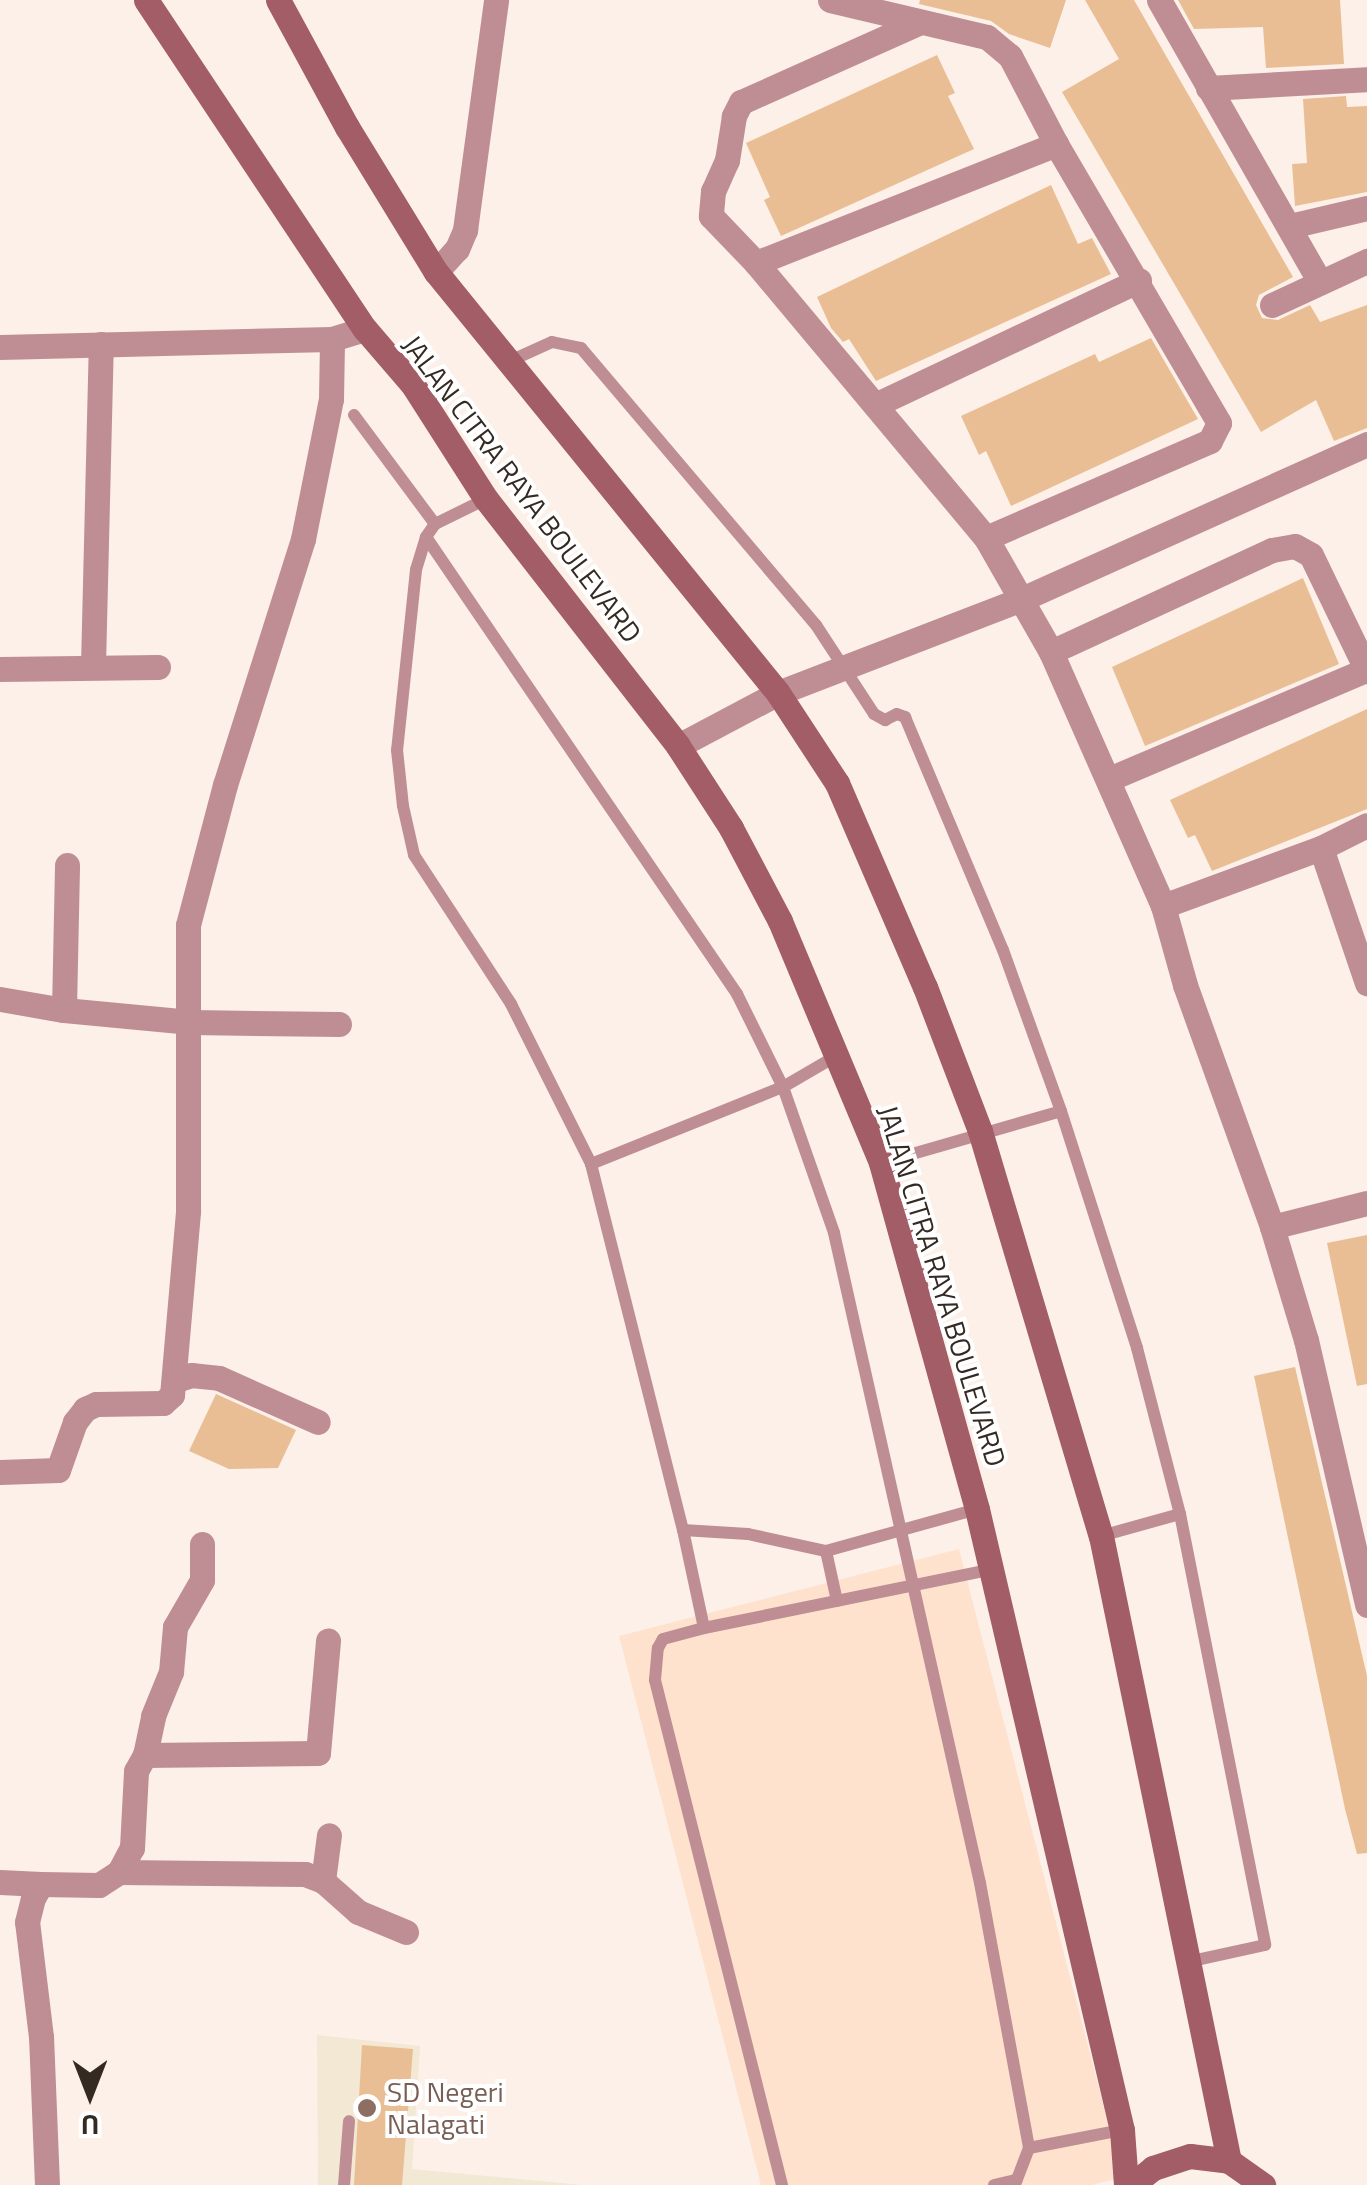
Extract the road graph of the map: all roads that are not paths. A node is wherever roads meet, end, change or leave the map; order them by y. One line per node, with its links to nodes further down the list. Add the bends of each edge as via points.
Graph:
1 (146, 0): 18 (main road, JALAN CITRA RAYA BOULEVARD)
2 (278, 0): 14 (main road)
3 (496, 0): 14 (street, via 465,230)
4 (830, 0): 6 (street)
5 (1159, 0): 8 (street)
6 (918, 23): 9 (street, via 999,44); 13 (street, via 741,102 711,216)
7 (1367, 79): 8 (street)
8 (1208, 88): 11 (street)
9 (1056, 144): 13 (street); 15 (street)
10 (1367, 208): 11 (street)
11 (1290, 226): 16 (street)
12 (1367, 261): 16 (street)
13 (756, 263): 23 (street)
14 (436, 272): 22 (main road)
15 (1139, 280): 23 (street); 29 (street, via 1216,415 1216,436)
16 (1320, 282): 17 (street)
17 (1272, 304)
18 (365, 329): 19 (street); 26 (main road, JALAN CITRA RAYA BOULEVARD, via 412,385)
19 (332, 338): 20 (street); 47 (street, via 331,399 303,539 188,925)
20 (101, 344): 21 (street); 32 (street)
21 (0, 347)
22 (510, 361): 33 (lane, via 552,342 581,348 816,625); 37 (main road)
23 (875, 404): 29 (street)
24 (354, 415): 27 (lane)
25 (1367, 444): 30 (street)
26 (486, 499): 27 (lane); 38 (main road, JALAN CITRA RAYA BOULEVARD)
27 (436, 524): 28 (lane)
28 (426, 537): 50 (lane, via 737,994); 53 (lane, via 416,570 398,750 414,855 511,1004)
29 (986, 538): 30 (street)
30 (1022, 600): 31 (street); 33 (street)
31 (1051, 652): 36 (street, via 1272,550 1295,546 1311,555); 39 (street)
32 (93, 665): 34 (street); 35 (street)
33 (843, 666): 37 (street); 51 (lane, via 878,718 906,718 1003,950)
34 (158, 667)
35 (0, 669)
36 (1367, 671): 39 (street)
37 (778, 693): 38 (street); 52 (main road, via 838,783)
38 (678, 746): 49 (main road, JALAN CITRA RAYA BOULEVARD, via 732,828)
39 (1109, 779): 43 (street)
40 (1367, 826): 41 (street)
41 (1320, 848): 43 (street); 44 (street)
42 (67, 865): 46 (street)
43 (1163, 906): 56 (street, via 1184,985)
44 (1367, 983)
45 (0, 1000): 46 (street)
46 (64, 1010): 47 (street)
47 (190, 1022): 48 (street); 57 (street, via 188,1211)
48 (339, 1024)
49 (838, 1055): 50 (lane); 54 (main road, JALAN CITRA RAYA BOULEVARD)
50 (784, 1087): 53 (lane); 63 (lane, via 834,1233)
51 (1060, 1111): 52 (lane); 61 (lane, via 1137,1348)
52 (980, 1131): 54 (lane); 64 (main road)
53 (592, 1164): 62 (lane)
54 (881, 1164): 60 (main road, JALAN CITRA RAYA BOULEVARD)
55 (1367, 1203): 56 (street)
56 (1272, 1227): 70 (street, via 1306,1340)
57 (176, 1380): 58 (street, via 218,1378); 59 (street, via 163,1403 86,1409 58,1470)
58 (318, 1422)
59 (0, 1472)
60 (977, 1509): 63 (lane); 67 (main road, JALAN CITRA RAYA BOULEVARD)
61 (1180, 1514): 64 (lane); 80 (lane, via 1265,1944)
62 (683, 1530): 66 (lane, via 748,1534); 71 (lane)
63 (900, 1532): 66 (lane); 68 (lane)
64 (1102, 1536): 80 (main road)
65 (202, 1544): 73 (street, via 202,1580 175,1627 172,1672)
66 (826, 1551): 69 (lane)
67 (988, 1570): 68 (lane); 82 (main road, JALAN CITRA RAYA BOULEVARD, via 1019,1676)
68 (914, 1588): 69 (lane); 83 (lane)
69 (837, 1601): 71 (lane)
70 (1367, 1606)
71 (704, 1628): 88 (lane, via 663,1639 655,1680)
72 (328, 1640): 73 (street, via 318,1753)
73 (145, 1754): 75 (street, via 136,1771 132,1848)
74 (330, 1835): 76 (street)
75 (120, 1872): 76 (street, via 305,1874); 78 (street, via 98,1885)
76 (323, 1881): 79 (street, via 358,1912)
77 (0, 1882): 78 (street)
78 (41, 1884): 86 (street, via 27,1922 41,2037)
79 (406, 1932)
80 (1186, 1962): 84 (main road)
81 (349, 2121): 87 (lane)
82 (1122, 2130): 83 (lane); 90 (main road, JALAN CITRA RAYA BOULEVARD)
83 (1030, 2148): 85 (lane)
84 (1229, 2161): 90 (main road, via 1172,2160); 91 (main road)
85 (1016, 2183): 89 (lane)
86 (47, 2185)
87 (344, 2185)
88 (782, 2185)
89 (994, 2185)
90 (1129, 2185)
91 (1263, 2185)

